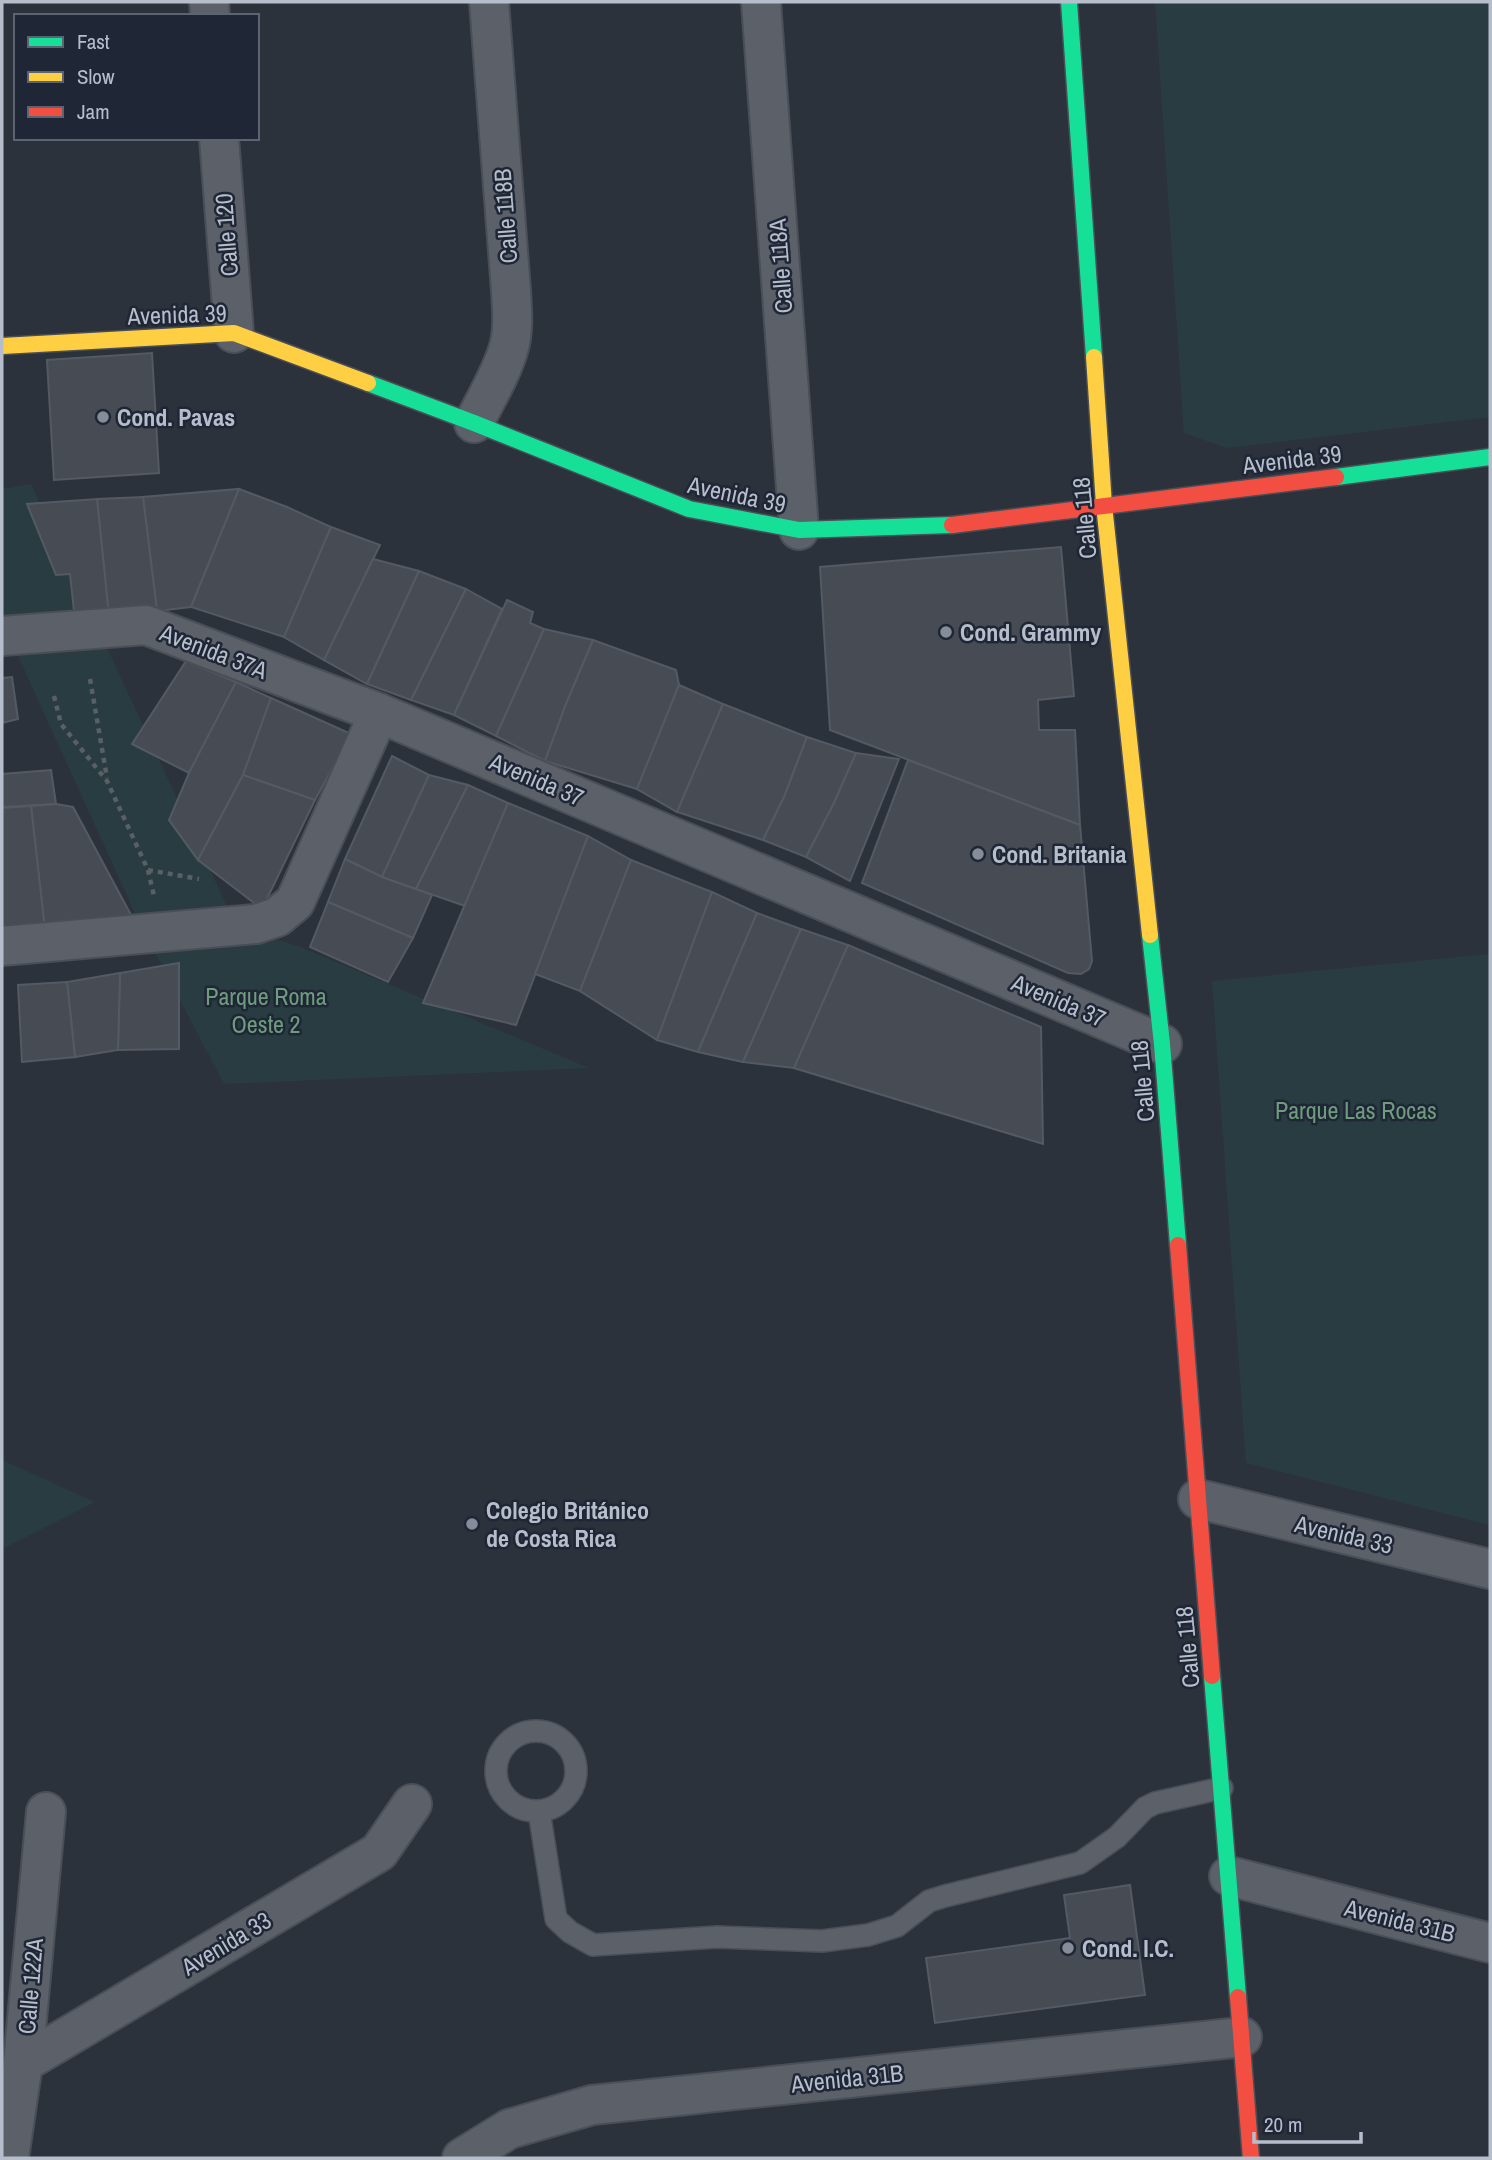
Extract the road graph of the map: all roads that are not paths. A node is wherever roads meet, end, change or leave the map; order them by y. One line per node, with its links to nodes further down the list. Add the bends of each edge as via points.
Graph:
1 (489, 2): 7 (street, Calle 118B, via 512,328 504,362)
2 (761, 2): 10 (street, Calle 118A)
3 (1069, 2): 9 (street, Calle 118)
4 (219, 140): 5 (street, Calle 120)
5 (234, 333): 6 (street, Avenida 39); 7 (street, Avenida 39)
6 (2, 346)
7 (474, 423): 10 (street, Avenida 39, via 690,509)
8 (1490, 457): 9 (street, Avenida 39)
9 (1104, 505): 10 (street, Avenida 39, via 940,527); 14 (street, Calle 118)
10 (799, 530)
11 (2, 636): 12 (street, Avenida 37A, via 146,625)
12 (379, 713): 13 (street, via 295,902 277,917 256,924); 14 (street, Avenida 37)
13 (2, 946)
14 (1162, 1044): 15 (street, Calle 118)
15 (1198, 1499): 16 (street, Avenida 33); 17 (street, Calle 118)
16 (1490, 1569)
17 (1222, 1788): 19 (lane, via 1145,1808 1117,1837 1080,1863 929,1901 897,1926 868,1935 822,1941 718,1937 593,1945 556,1919); 21 (street, Calle 118)
18 (412, 1804): 24 (street, Avenida 33, via 379,1852)
19 (539, 1811)
20 (46, 1812): 24 (street, Calle 122A)
21 (1229, 1877): 22 (street, Avenida 31B); 23 (street, Calle 118)
22 (1490, 1942)
23 (1242, 2037): 26 (street, Avenida 31B, via 592,2105 509,2129); 27 (street, Calle 118)
24 (23, 2063): 25 (street, Calle 122A)
25 (9, 2158)
26 (462, 2158)
27 (1251, 2158)

